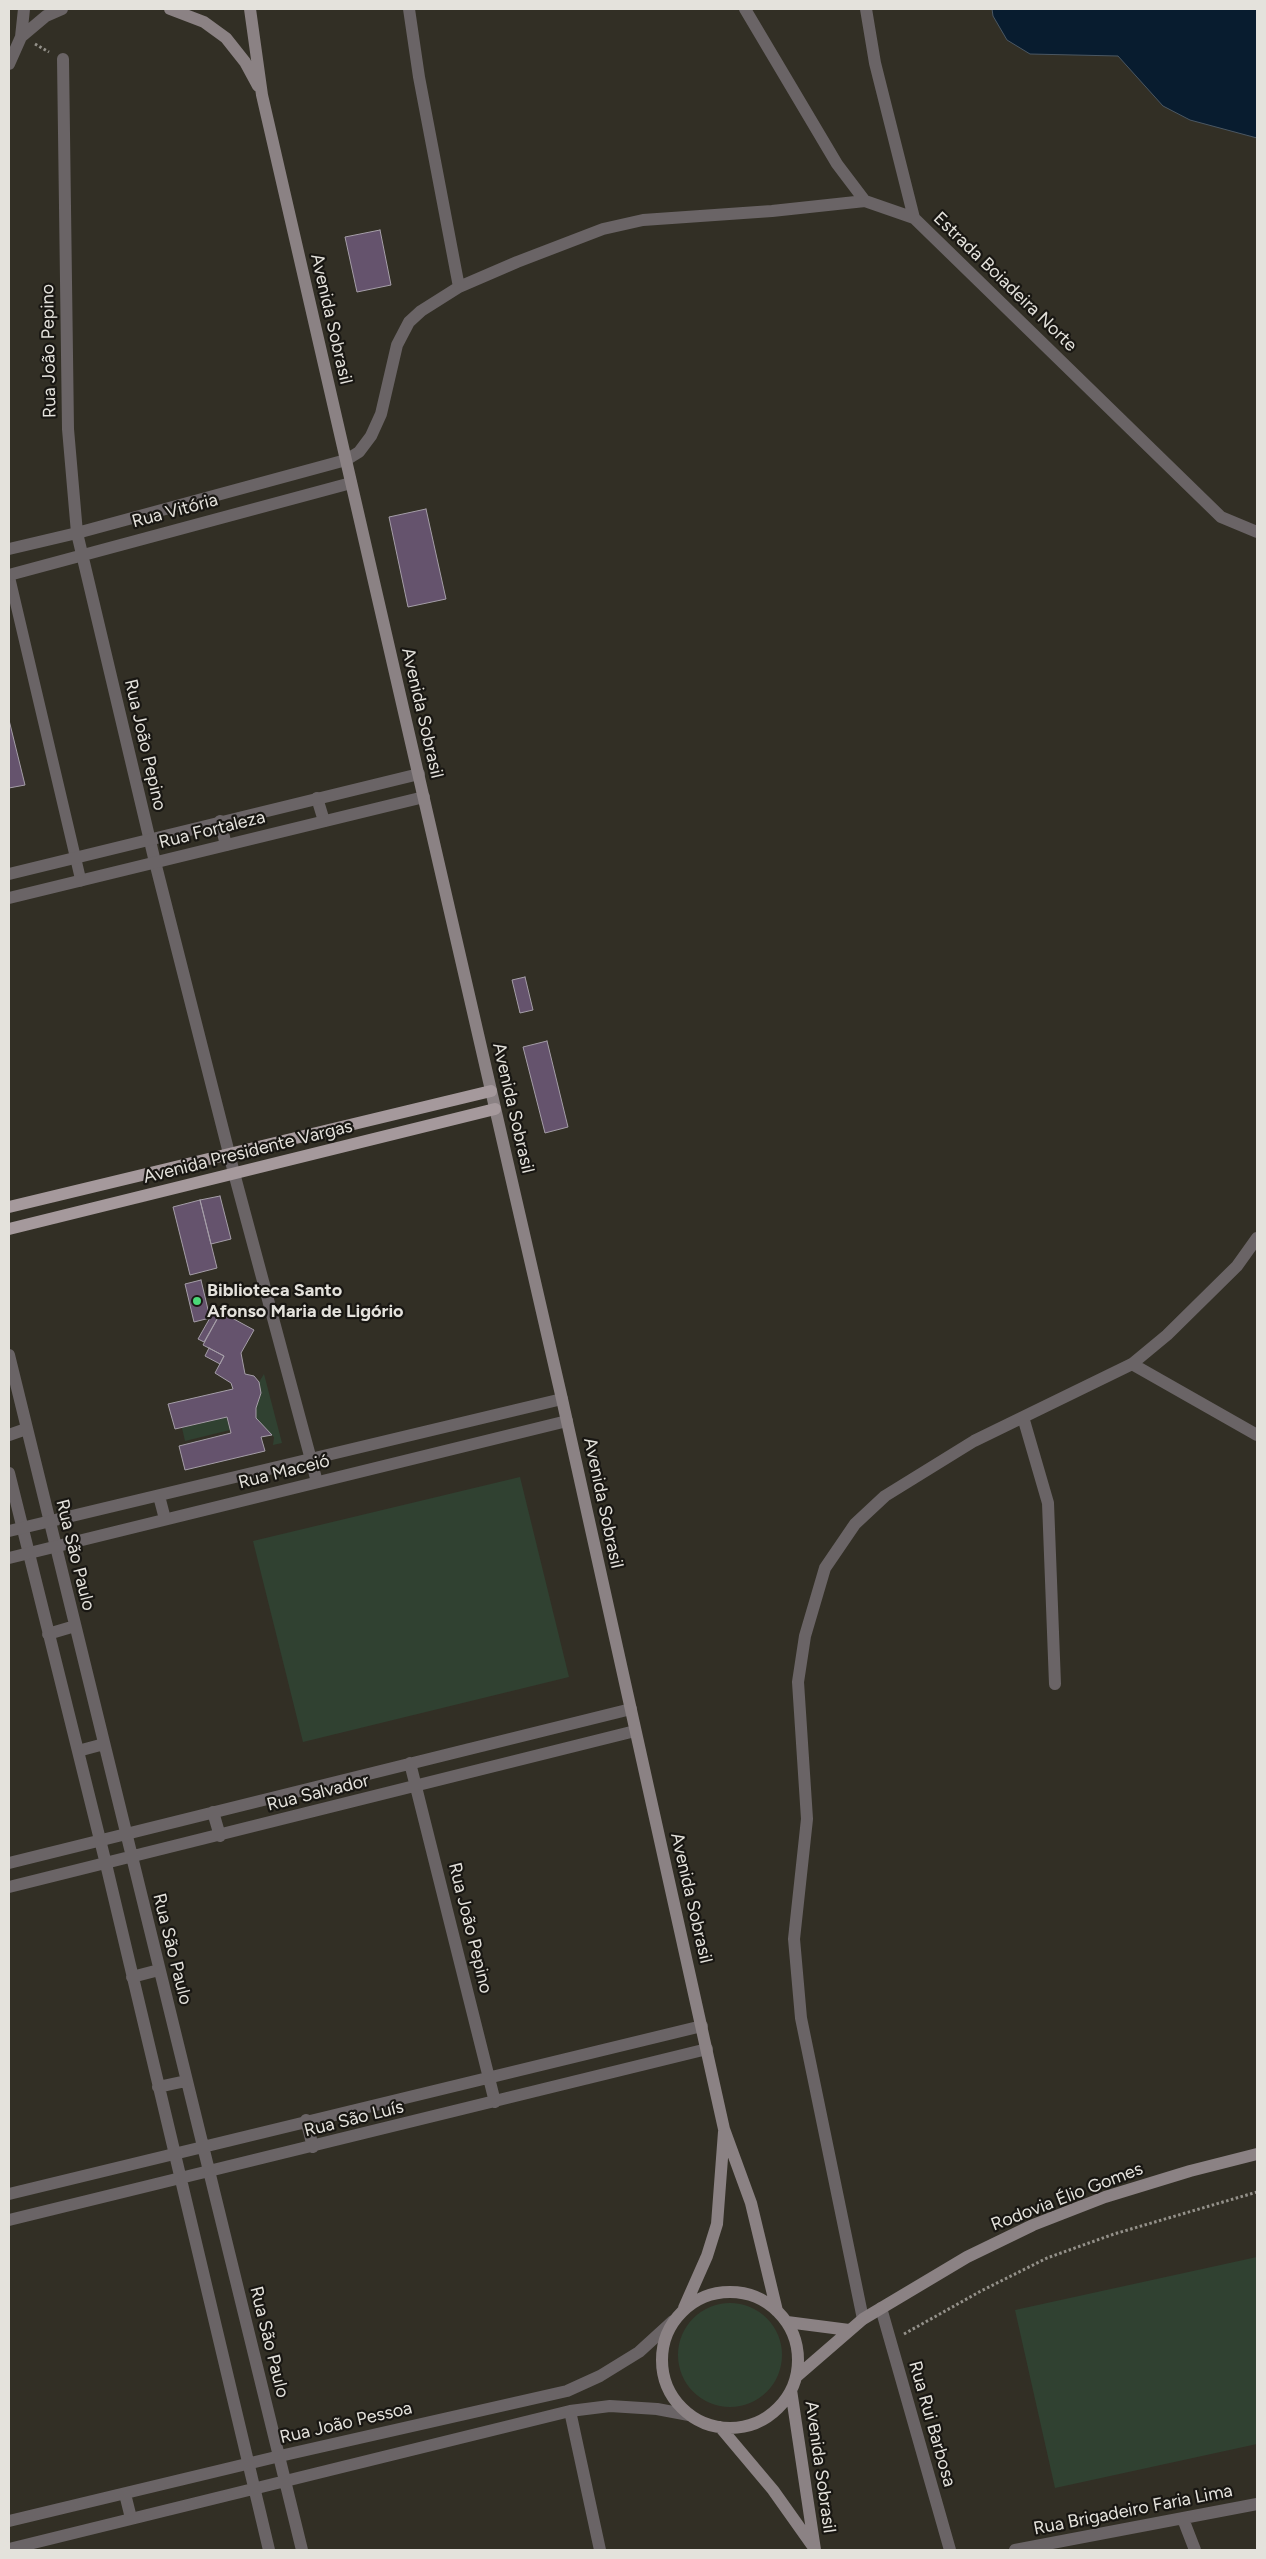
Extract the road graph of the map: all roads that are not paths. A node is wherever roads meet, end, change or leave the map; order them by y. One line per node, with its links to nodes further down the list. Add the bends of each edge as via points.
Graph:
1 (24, 9): 8 (street)
2 (62, 9): 8 (street, via 46,16)
3 (170, 9): 11 (main road, Avenida Sobrasil, via 204,22 226,38 245,62)
4 (250, 9): 11 (main road, Avenida Sobrasil)
5 (408, 9): 14 (street)
6 (745, 9): 12 (street, via 837,164)
7 (866, 9): 13 (street, via 874,63)
8 (21, 37): 10 (street)
9 (63, 59): 20 (street, Rua João Pepino, via 68,429)
10 (9, 64)
11 (262, 95): 15 (main road, Avenida Sobrasil)
12 (865, 201): 13 (street, Estrada Boiadeira Norte); 14 (street, via 643,220 603,229)
13 (914, 218): 19 (street, Estrada Boiadeira Norte, via 1221,516)
14 (459, 287): 15 (street, via 409,322 397,345 381,414 371,436 360,452)
15 (346, 460): 16 (main road, Avenida Sobrasil); 17 (street, Rua Vitória)
16 (351, 483): 18 (street, Rua Vitória); 24 (main road, Avenida Sobrasil)
17 (228, 492): 18 (street); 20 (street, Rua Vitória)
18 (234, 514): 22 (street, Rua Vitória)
19 (1257, 532)
20 (77, 533): 21 (street, Rua Vitória); 22 (street, Rua João Pepino)
21 (9, 549)
22 (81, 555): 23 (street, Rua Vitória); 29 (street, Rua João Pepino)
23 (9, 575): 31 (lane)
24 (418, 774): 25 (main road, Avenida Sobrasil); 26 (street, Rua Fortaleza)
25 (424, 796): 28 (street, Rua Fortaleza); 36 (main road, Avenida Sobrasil)
26 (317, 798): 27 (street, Rua Fortaleza); 28 (street)
27 (220, 821): 29 (street, Rua Fortaleza); 30 (street)
28 (324, 821): 30 (street, Rua Fortaleza)
29 (149, 838): 31 (street, Rua Fortaleza); 32 (street, Rua João Pepino)
30 (226, 845): 32 (street, Rua Fortaleza)
31 (76, 858): 33 (street, Rua Fortaleza); 34 (lane)
32 (154, 862): 34 (street, Rua Fortaleza); 38 (street, Rua João Pepino)
33 (10, 872)
34 (81, 880): 35 (street, Rua Fortaleza)
35 (9, 898)
36 (491, 1091): 37 (main road, Avenida Sobrasil); 38 (main road, Avenida Presidente Vargas)
37 (495, 1109): 39 (main road, Avenida Presidente Vargas); 45 (main road, Avenida Sobrasil)
38 (229, 1155): 39 (street, Rua João Pepino); 40 (main road, Avenida Presidente Vargas)
39 (234, 1173): 41 (main road, Avenida Presidente Vargas); 51 (street, Rua João Pepino)
40 (9, 1207)
41 (9, 1229)
42 (1257, 1238): 44 (street, via 1237,1266 1167,1336)
43 (9, 1355): 48 (street, Rua São Paulo)
44 (1132, 1364): 46 (street); 50 (street)
45 (562, 1399): 47 (main road, Avenida Sobrasil); 51 (street, Rua Maceió)
46 (1024, 1417): 64 (street, via 1048,1503); 100 (street, via 974,1441 885,1496 855,1524 825,1568 805,1636 798,1682 807,1819 794,1939 801,2018)
47 (567, 1421): 53 (street, Rua Maceió); 65 (main road, Avenida Sobrasil)
48 (26, 1429): 49 (street); 56 (street, Rua São Paulo)
49 (9, 1435)
50 (1257, 1435)
51 (310, 1460): 53 (street, Rua João Pepino); 54 (street, Rua Maceió)
52 (9, 1473): 57 (street)
53 (317, 1482): 55 (street, Rua Maceió)
54 (159, 1496): 55 (street); 56 (street, Rua Maceió)
55 (165, 1519): 59 (street, Rua Maceió)
56 (49, 1522): 57 (street, Rua Maceió); 59 (street, Rua São Paulo)
57 (22, 1528): 58 (street, Rua Maceió); 60 (street)
58 (9, 1531)
59 (55, 1546): 60 (street, Rua Maceió); 62 (street, Rua São Paulo)
60 (28, 1553): 61 (street, Rua Maceió); 63 (street)
61 (9, 1558)
62 (75, 1626): 63 (street); 67 (street, Rua São Paulo)
63 (48, 1634): 68 (street)
64 (1055, 1684)
65 (631, 1709): 66 (main road, Avenida Sobrasil); 69 (street, Rua Salvador)
66 (635, 1731): 70 (street, Rua Salvador); 81 (main road, Avenida Sobrasil)
67 (104, 1744): 68 (street); 72 (street, Rua São Paulo)
68 (78, 1752): 74 (street)
69 (410, 1763): 70 (street, Rua João Pepino); 71 (street, Rua Salvador)
70 (416, 1787): 73 (street, Rua Salvador); 83 (street, Rua João Pepino)
71 (213, 1812): 72 (street, Rua Salvador); 73 (street)
72 (125, 1833): 74 (street, Rua Salvador); 75 (street, Rua São Paulo)
73 (220, 1836): 75 (street, Rua Salvador)
74 (100, 1840): 76 (street, Rua Salvador); 77 (street)
75 (132, 1858): 77 (street, Rua Salvador); 79 (street, Rua São Paulo)
76 (9, 1863)
77 (106, 1864): 78 (street, Rua Salvador); 80 (street)
78 (9, 1887)
79 (159, 1970): 80 (street); 84 (street, Rua São Paulo)
80 (132, 1977): 85 (street)
81 (702, 2026): 82 (main road, Avenida Sobrasil); 83 (street, Rua São Luís)
82 (707, 2050): 86 (street, Rua São Luís); 88 (main road, Avenida Sobrasil)
83 (489, 2077): 86 (street, Rua João Pepino); 87 (street, Rua São Luís)
84 (186, 2081): 85 (street); 89 (street, Rua São Paulo)
85 (158, 2087): 91 (street)
86 (495, 2102): 90 (street, Rua São Luís)
87 (306, 2120): 89 (street, Rua São Luís); 90 (street)
88 (724, 2130): 97 (main road, Avenida Sobrasil, via 717,2224); 99 (main road, Avenida Sobrasil, via 752,2203)
89 (201, 2146): 91 (street, Rua São Luís); 93 (street, Rua São Paulo)
90 (313, 2147): 93 (street, Rua São Luís)
91 (173, 2153): 94 (street); 95 (street, Rua São Luís)
92 (1257, 2154): 98 (main road, Rodovia Élio Gomes, via 1105,2197 1033,2225 967,2257)
93 (208, 2173): 94 (street, Rua São Luís); 111 (street, Rua São Paulo)
94 (180, 2180): 96 (street, Rua São Luís); 112 (street)
95 (9, 2194)
96 (9, 2220)
97 (684, 2308): 99 (main road, via 699,2298 733,2291 750,2294); 101 (main road)
98 (881, 2308): 100 (main road, Rodovia Élio Gomes); 125 (street, Rua Rui Barbosa)
99 (777, 2311): 102 (main road)
100 (863, 2319): 103 (main road, Rodovia Élio Gomes)
101 (673, 2321): 107 (main road, via 664,2340 661,2360 674,2400); 108 (street, Rua João Pessoa, via 639,2352 600,2376 566,2391)
102 (787, 2322): 103 (main road); 104 (main road, via 795,2339)
103 (849, 2330): 104 (main road, Rodovia Élio Gomes)
104 (796, 2377): 105 (main road)
105 (791, 2390): 109 (main road, via 769,2416 754,2424); 124 (main road, Avenida Sobrasil)
106 (570, 2411): 107 (street, via 610,2406); 110 (street); 123 (street)
107 (689, 2415): 109 (main road)
108 (456, 2416): 110 (street); 111 (street, Rua João Pessoa)
109 (720, 2427): 124 (main road, Avenida Sobrasil, via 773,2490)
110 (460, 2437): 113 (street)
111 (280, 2456): 112 (street, Rua João Pessoa); 113 (street, Rua São Paulo)
112 (249, 2464): 114 (street); 115 (street, Rua João Pessoa)
113 (285, 2480): 114 (street); 122 (street, Rua São Paulo)
114 (254, 2487): 117 (street); 121 (street)
115 (125, 2494): 117 (street); 119 (street, Rua João Pessoa)
116 (1257, 2504): 118 (street, Rua Brigadeiro Faria Lima)
117 (131, 2518): 120 (street)
118 (1183, 2519): 126 (street, Rua Brigadeiro Faria Lima); 127 (street)
119 (9, 2521)
120 (9, 2549)
121 (269, 2550)
122 (302, 2550)
123 (600, 2550)
124 (815, 2550)
125 (950, 2550)
126 (1015, 2550)
127 (1195, 2550)

